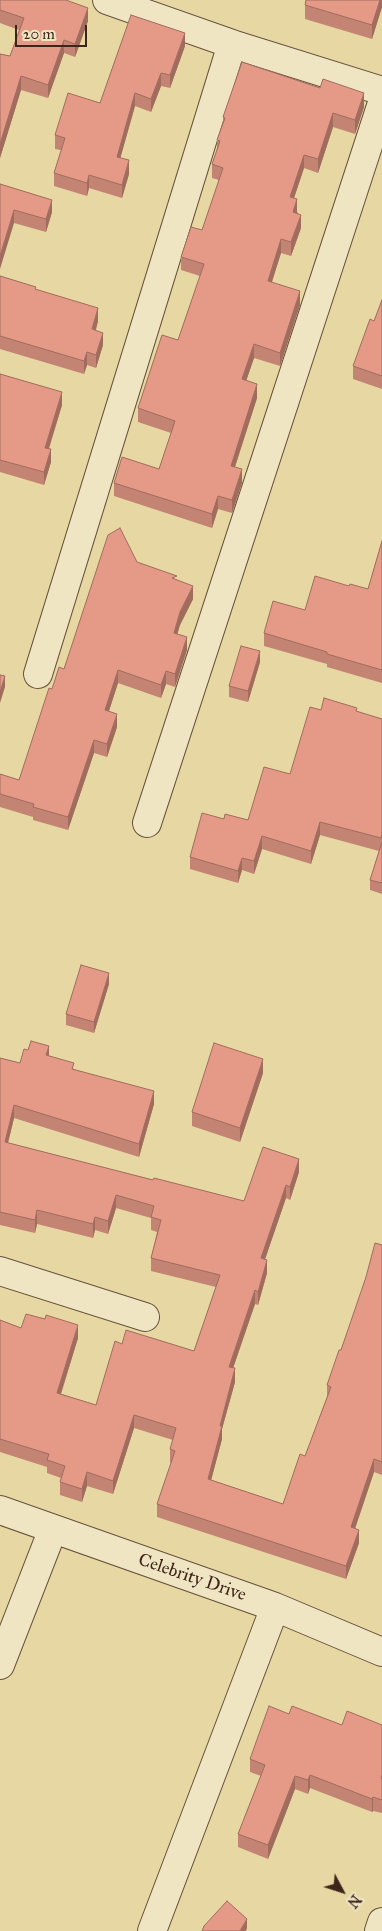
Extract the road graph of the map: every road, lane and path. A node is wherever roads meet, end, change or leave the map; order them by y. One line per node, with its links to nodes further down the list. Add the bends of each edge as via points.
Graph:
1 (107, 0): 2 (street)
2 (232, 44): 3 (street); 5 (street)
3 (382, 91)
4 (382, 103): 6 (street)
5 (38, 674)
6 (147, 823)
7 (0, 1271): 8 (street)
8 (145, 1317)
9 (0, 1510): 10 (street, Celebrity Drive)
10 (53, 1529): 11 (street, Celebrity Drive); 13 (street)
11 (275, 1608): 12 (street, Celebrity Drive); 15 (street)
12 (382, 1652)
13 (0, 1665)
14 (382, 1922): 16 (street)
15 (152, 1931)
16 (379, 1931)

